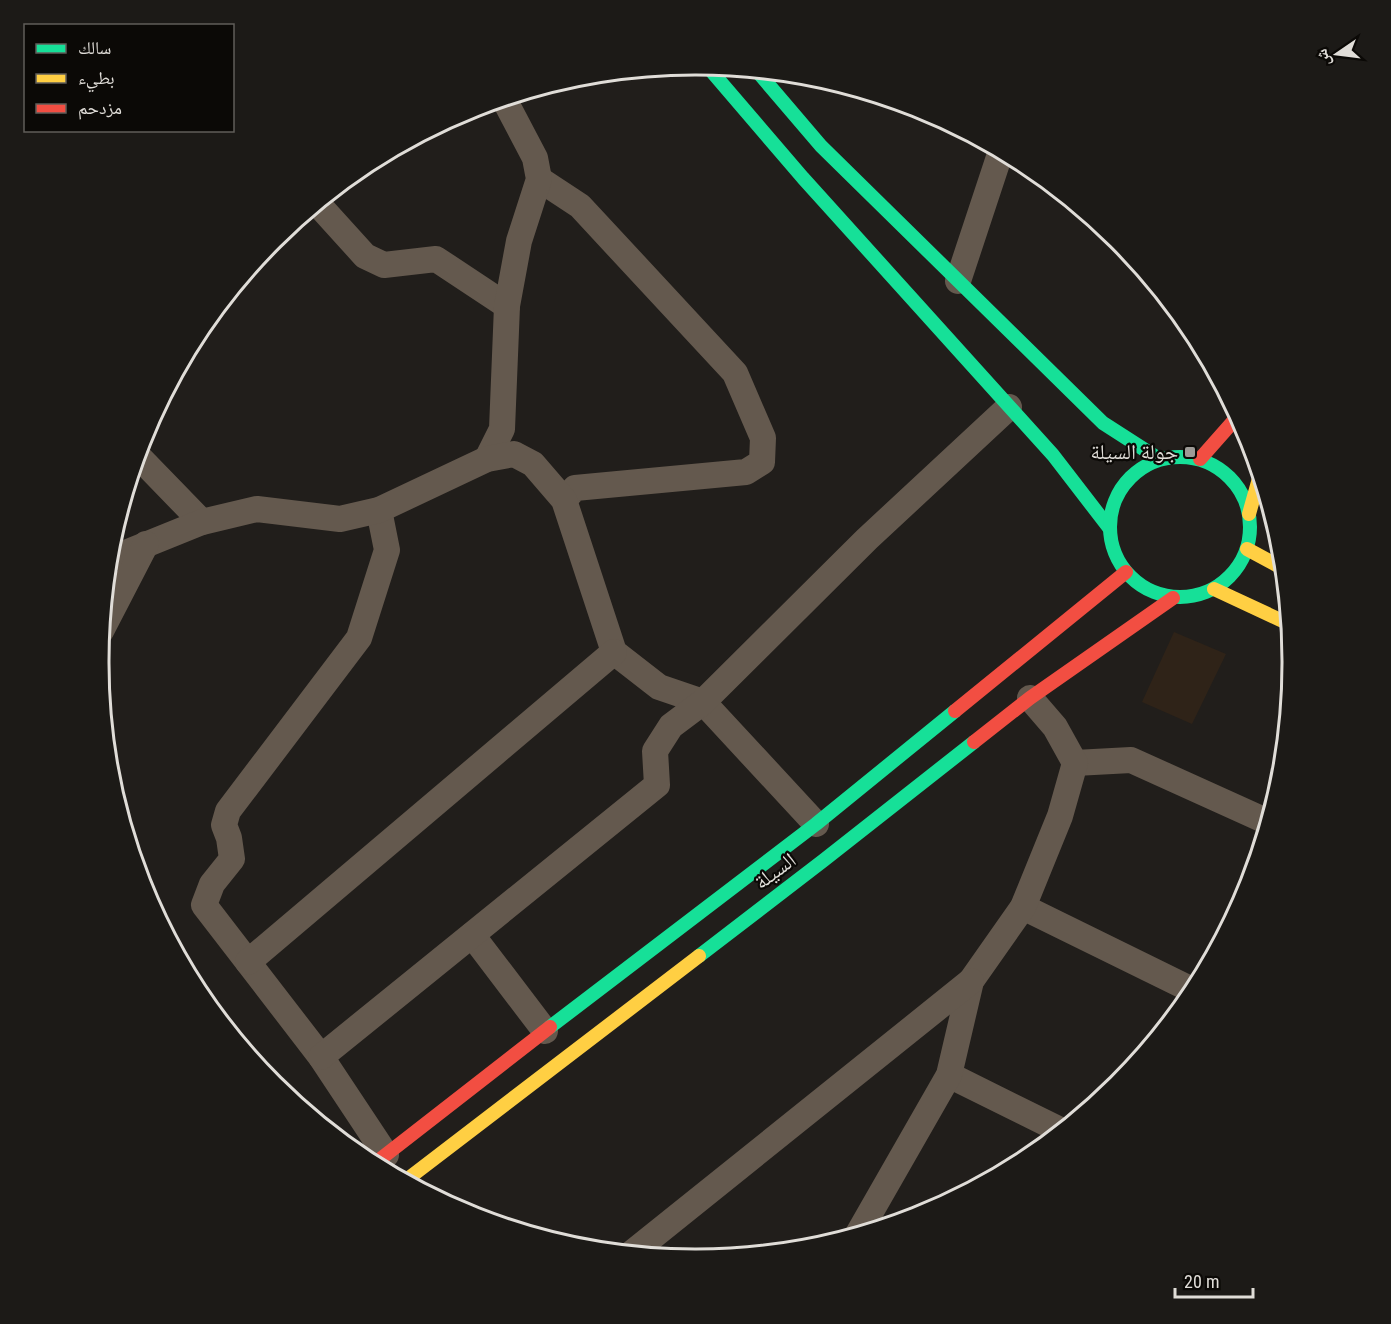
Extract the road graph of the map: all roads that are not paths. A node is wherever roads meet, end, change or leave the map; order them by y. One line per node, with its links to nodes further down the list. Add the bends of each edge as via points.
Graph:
1 (715, 76): 9 (main road)
2 (764, 79): 7 (main road, via 821,146)
3 (508, 106): 5 (street, via 535,158)
4 (998, 160): 7 (street)
5 (539, 179): 8 (street, via 519,241); 16 (street, via 580,206 735,373 763,438 762,462 746,472 575,488)
6 (322, 209): 8 (street, via 365,256 384,265 436,259)
7 (958, 281): 12 (main road, via 1103,423)
8 (507, 306): 11 (street, via 502,429)
9 (1009, 406): 20 (main road); 32 (street, via 867,539)
10 (1232, 423): 13 (main road)
11 (487, 459): 16 (street, via 514,454 533,464); 17 (street)
12 (1159, 459): 13 (main road); 20 (main road, via 1139,470 1123,486 1113,506)
13 (1200, 459): 18 (main road, via 1232,479)
14 (144, 463): 19 (street)
15 (1256, 490): 18 (main road)
16 (564, 500): 30 (street)
17 (379, 510): 19 (street, via 340,519 257,509); 38 (street, via 387,550 359,638 228,811 224,825 232,859 212,884 204,905)
18 (1249, 514): 22 (main road)
19 (202, 522): 21 (street)
20 (1110, 529): 25 (main road, via 1115,552)
21 (146, 544): 23 (street); 28 (street)
22 (1247, 549): 24 (main road); 26 (main road, via 1228,579)
23 (119, 556)
24 (1274, 563)
25 (1126, 572): 27 (main road, via 1140,586); 35 (main road, السيلة)
26 (1214, 589): 27 (main road); 29 (main road)
27 (1173, 598): 31 (main road, السيلة)
28 (111, 611)
29 (1281, 620)
30 (614, 652): 32 (street, via 659,687); 38 (street)
31 (1030, 698): 33 (street, via 1055,727); 46 (main road, السيلة, via 824,860)
32 (703, 702): 35 (street); 37 (street, via 671,726 655,752 657,785)
33 (1075, 763): 34 (street, via 1131,759); 36 (street, via 1060,816)
34 (1261, 819)
35 (816, 824): 41 (main road, السيلة)
36 (1023, 907): 39 (street); 40 (street)
37 (472, 935): 41 (street); 42 (street)
38 (248, 962): 42 (street)
39 (971, 981): 43 (street); 49 (street)
40 (1185, 987)
41 (545, 1031): 47 (main road, السيلة)
42 (321, 1057): 45 (street)
43 (949, 1075): 44 (street); 48 (street)
44 (1054, 1127)
45 (387, 1161)
46 (397, 1167)
47 (397, 1167)
48 (865, 1224)
49 (640, 1246)

